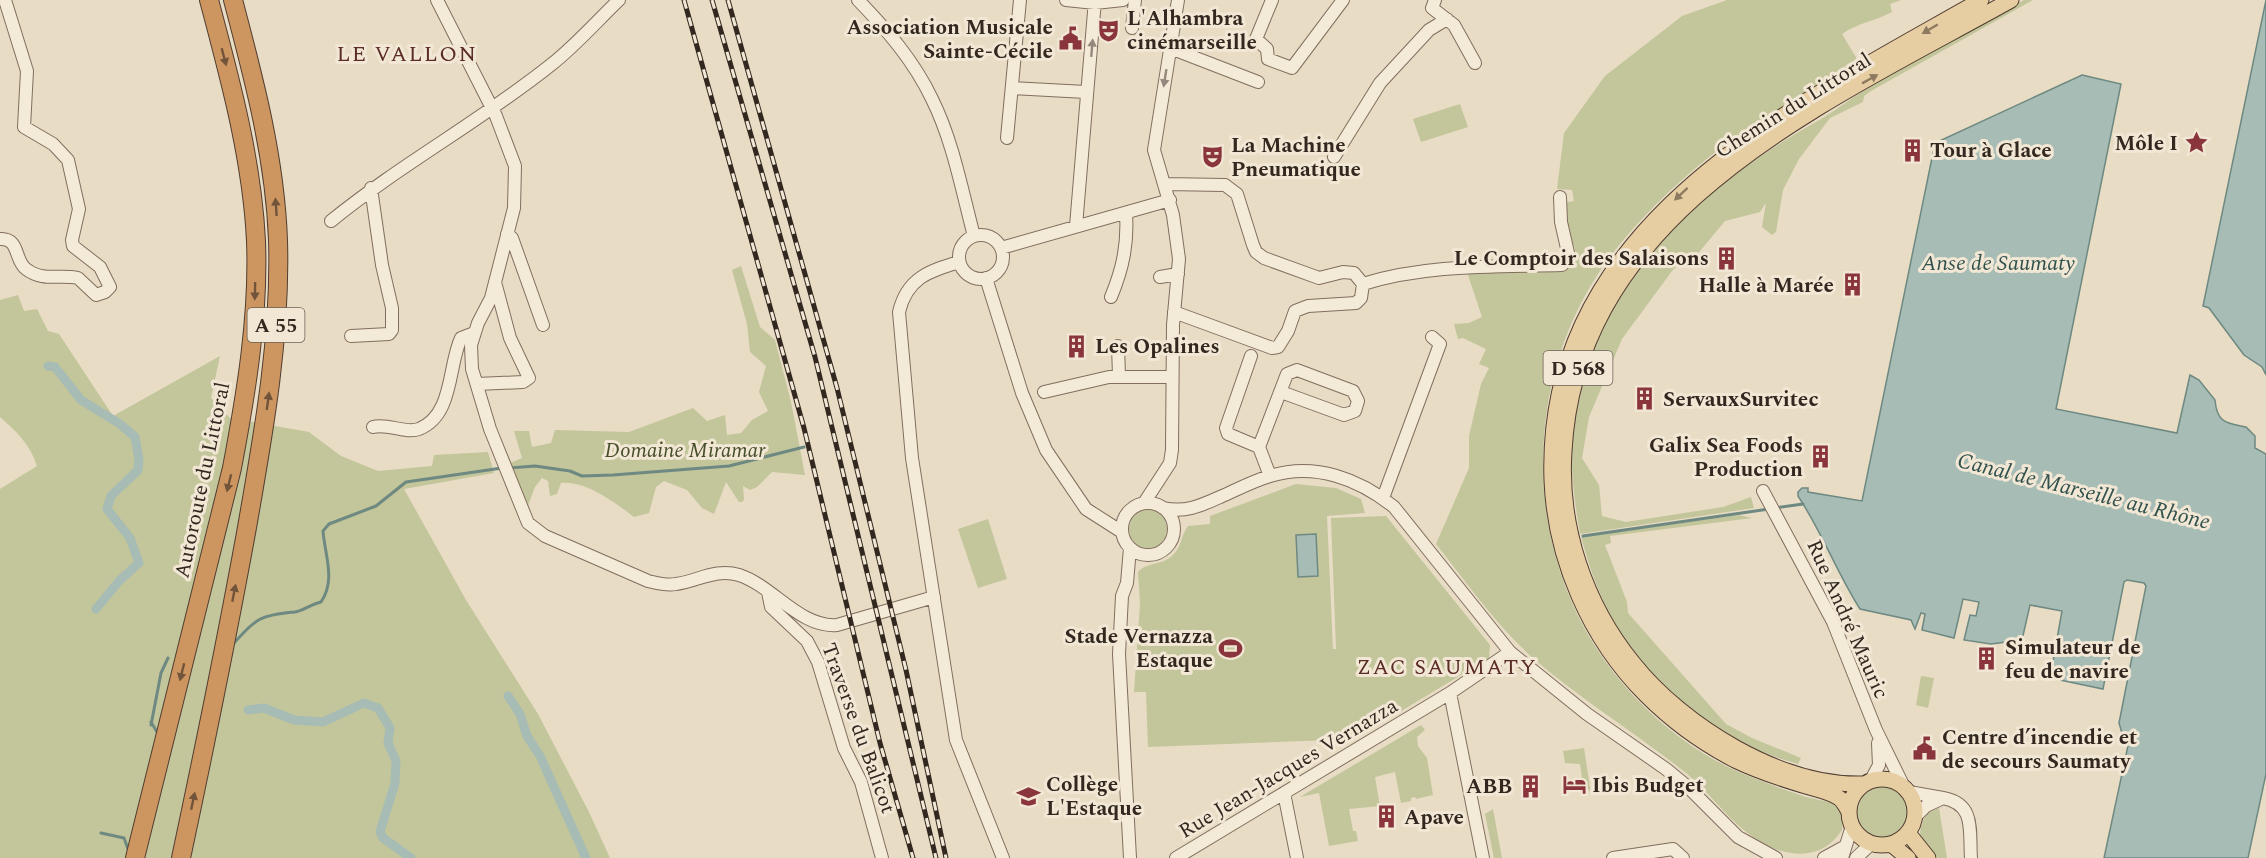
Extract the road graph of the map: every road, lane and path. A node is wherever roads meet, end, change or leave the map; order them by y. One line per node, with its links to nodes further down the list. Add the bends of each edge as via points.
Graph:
1 (5, 0): 37 (street, via 27,71 24,127 53,144 68,160 79,209 73,246 100,267 110,287 96,295 78,278 40,277 23,266 13,243)
2 (209, 0): 90 (highway, Autoroute du Littoral / A 55, one-way to 90, via 250,186 256,242 255,303 232,468)
3 (233, 0): 91 (highway, A 55, one-way to 3, via 262,442 277,315 278,241 271,160)
4 (437, 0): 25 (street)
5 (619, 0): 25 (street, via 554,63)
6 (858, 0): 36 (street, via 897,43 933,100)
7 (1020, 0): 23 (street)
8 (1066, 0): 16 (street)
9 (1123, 0): 16 (street)
10 (1135, 0): 19 (street)
11 (1178, 0): 20 (street)
12 (1272, 0): 13 (street, via 1256,39 1267,49 1268,59 1292,68)
13 (1343, 0)
14 (1981, 0): 84 (main road, Chemin du Littoral / D 568, one-way to 84, via 1763,130 1680,195 1642,232 1610,274 1573,347 1558,399 1552,470 1558,527 1574,584 1612,653 1644,693 1693,736 1737,761 1839,797)
15 (2011, 0): 79 (main road, Chemin du Littoral / D 568, one-way to 15, via 1844,784 1823,780 1738,750 1676,709 1626,656 1594,601 1571,536 1563,491 1569,402 1584,350 1618,282 1650,241 1709,185 1834,99)
16 (1095, 2): 24 (street, one-way to 16)
17 (1434, 4): 18 (street)
18 (1447, 19): 21 (street); 27 (street, via 1429,30 1380,83)
19 (1132, 28)
20 (1170, 48): 22 (street); 28 (street, one-way to 28, via 1154,150)
21 (1475, 63)
22 (1258, 82)
23 (1012, 88): 24 (street); 26 (street)
24 (1086, 92): 34 (street)
25 (492, 108): 29 (street); 35 (street, via 515,166 516,198)
26 (1007, 138)
27 (1334, 157)
28 (1165, 184): 31 (street); 44 (street, via 1225,186 1237,194 1253,245 1263,258 1319,278 1354,273)
29 (371, 188): 33 (street); 49 (street, via 392,308 392,330 389,334)
30 (1560, 197): 44 (street, via 1569,257 1562,265 1396,273)
31 (1170, 200): 32 (street); 40 (street)
32 (1126, 213): 34 (street); 45 (street, via 1128,243)
33 (331, 221)
34 (1076, 226): 38 (street)
35 (507, 234): 43 (street); 47 (street, via 512,238)
36 (974, 236): 38 (street, via 987,235); 39 (street, via 960,249)
37 (0, 239)
38 (1001, 248): 42 (street, via 999,269)
39 (960, 262): 42 (street, via 973,277); 75 (street, via 918,279 903,294 901,303 912,458)
40 (1178, 274): 41 (street); 46 (street)
41 (1160, 277)
42 (986, 278): 68 (street, via 1035,429 1082,503 1093,516)
43 (495, 280): 48 (street); 55 (street, via 510,338 530,378 523,382)
44 (1363, 284): 46 (street, via 1356,303 1308,306 1295,311 1288,331 1278,347 1272,348)
45 (1111, 297)
46 (1174, 312): 54 (street)
47 (543, 325)
48 (474, 333): 55 (street, via 471,361); 58 (street, via 461,338 447,394 426,424 409,430)
49 (351, 336)
50 (1432, 337): 62 (street, via 1440,344)
51 (1118, 346): 53 (street)
52 (1251, 356): 59 (street, via 1226,428 1227,434)
53 (1119, 376): 54 (street); 56 (street)
54 (1172, 377): 61 (street, via 1172,450 1170,463)
55 (477, 384): 74 (street, via 524,519 545,536 648,580 674,585 723,573 738,575)
56 (1044, 392)
57 (1281, 392): 57 (street, via 1287,374 1297,370 1353,392 1358,401 1355,411 1344,415); 59 (street)
58 (373, 427)
59 (1259, 447): 60 (street)
60 (1270, 476): 62 (street, via 1300,470 1332,473 1370,488); 66 (street)
61 (1157, 484): 64 (street); 65 (street)
62 (1383, 498): 76 (street)
63 (1771, 500): 78 (street, Rue André Mauric, via 1833,622)
64 (1144, 503): 65 (street); 67 (street)
65 (1161, 507): 66 (street, via 1174,511); 70 (street, via 1170,516)
66 (1195, 508): 70 (street)
67 (1125, 516): 68 (street); 69 (street)
68 (1104, 521): 69 (street)
69 (1122, 532): 71 (street)
70 (1174, 532): 72 (street, via 1166,549 1155,555)
71 (1130, 548): 72 (street); 73 (street)
72 (1143, 555): 73 (street)
73 (1127, 583): 94 (street, via 1119,630)
74 (768, 592): 75 (street, via 810,620 825,625); 92 (street, Traverse du Balicot, via 771,607 807,641 818,662 844,748 861,782)
75 (934, 597): 93 (street, via 957,740)
76 (1510, 652): 77 (street, Rue Jean-Jacques Vernazza); 100 (street, via 1587,714 1666,769 1738,837)
77 (1450, 693): 81 (street, Rue Jean-Jacques Vernazza); 97 (street)
78 (1876, 730): 79 (street, Rue André Mauric, via 1880,754); 80 (street, Rue André Mauric)
79 (1868, 782): 80 (main road, via 1894,781); 84 (main road, via 1851,801)
80 (1906, 789): 82 (street); 83 (main road, via 1914,804)
81 (1284, 793): 95 (street, Rue Jean-Jacques Vernazza); 96 (street)
82 (1943, 798): 83 (street); 104 (street, via 1959,803 1968,814)
83 (1915, 817): 85 (main road)
84 (1851, 819): 86 (main road, via 1860,837); 89 (street)
85 (1908, 833): 87 (main road); 103 (main road)
86 (1872, 843): 87 (main road); 89 (street)
87 (1891, 844): 102 (main road)
88 (1666, 854): 98 (street); 99 (street, via 1673,849)
89 (1850, 855): 101 (street)
90 (135, 858)
91 (182, 858)
92 (882, 858)
93 (1003, 858)
94 (1130, 858)
95 (1176, 858)
96 (1297, 858)
97 (1483, 858)
98 (1613, 858)
99 (1683, 858)
100 (1776, 858)
101 (1824, 858)
102 (1908, 858)
103 (1928, 858)
104 (1971, 858)

